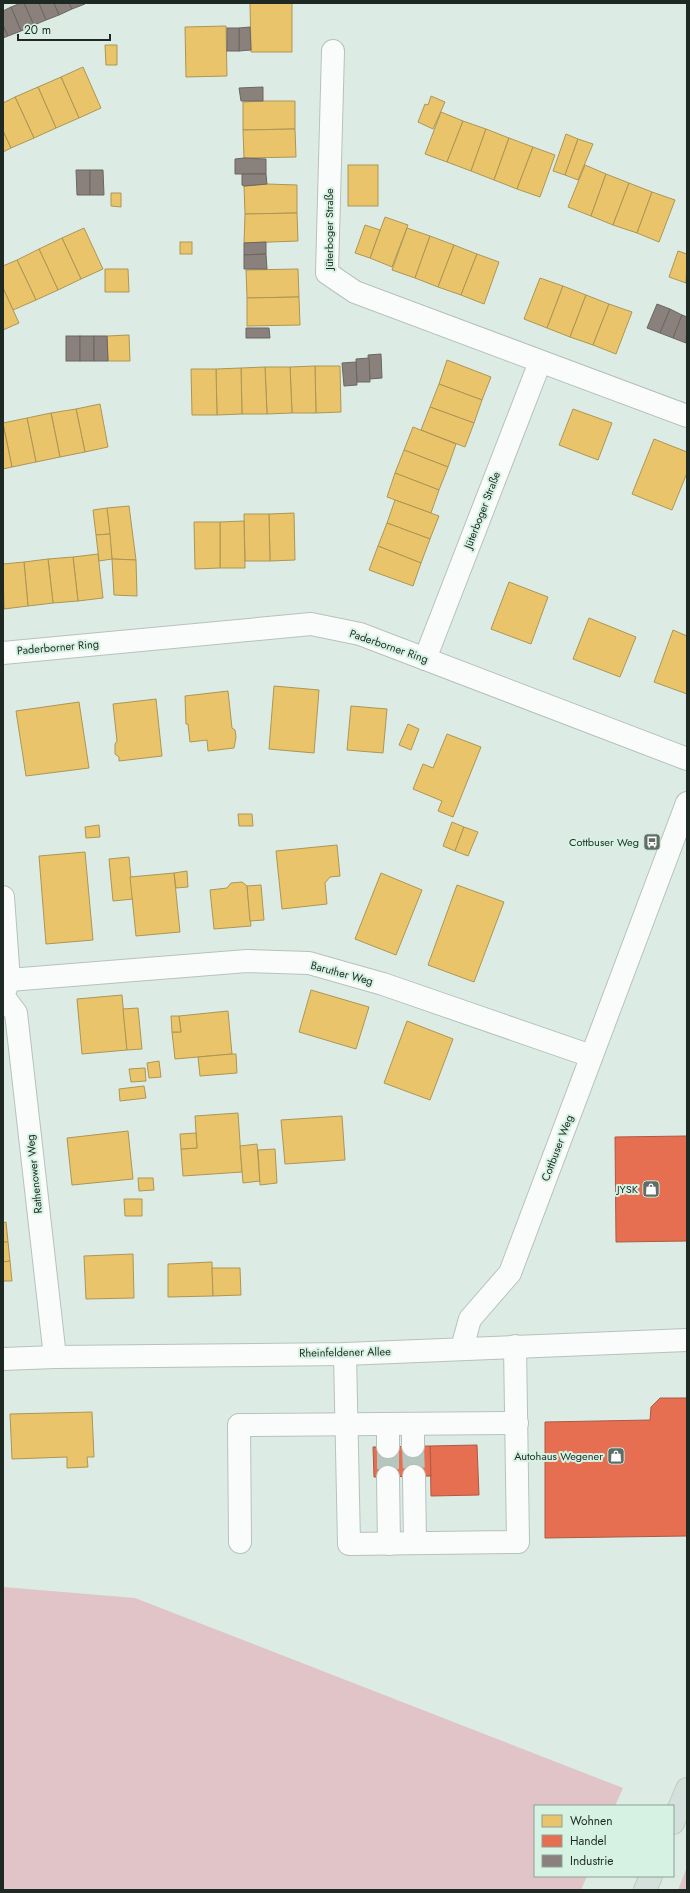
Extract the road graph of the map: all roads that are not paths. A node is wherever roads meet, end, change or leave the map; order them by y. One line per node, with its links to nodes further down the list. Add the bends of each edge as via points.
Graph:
1 (333, 51): 2 (street, Jüterboger Straße, via 327,273 355,292)
2 (540, 362): 3 (street, Jüterboger Straße); 5 (street, Jüterboger Straße)
3 (687, 416)
4 (3, 653): 5 (street, Paderborner Ring, via 311,624 360,634)
5 (425, 659): 6 (street, Paderborner Ring)
6 (687, 759)
7 (687, 803): 10 (street, Cottbuser Weg)
8 (3, 897): 9 (street)
9 (5, 991): 10 (street, Baruther Weg, via 247,961 309,963 383,984); 15 (street, Rathenower Weg, via 16,1012)
10 (591, 1056): 13 (street, Cottbuser Weg, via 510,1273 470,1319)
11 (687, 1340): 12 (street, Rheinfeldener Allee)
12 (516, 1346): 13 (street, Rheinfeldener Allee); 17 (street)
13 (462, 1348): 14 (street, Rheinfeldener Allee)
14 (345, 1354): 15 (street, Rheinfeldener Allee); 20 (street)
15 (55, 1357): 16 (street, Rheinfeldener Allee)
16 (3, 1360)
17 (517, 1423): 18 (street); 26 (street, via 518,1542)
18 (413, 1424): 19 (street); 21 (street)
19 (388, 1425): 20 (street); 22 (street)
20 (346, 1426): 25 (street, via 239,1425); 27 (street, via 349,1544)
21 (413, 1446)
22 (388, 1447)
23 (414, 1476): 26 (street)
24 (388, 1477): 27 (street)
25 (240, 1542)
26 (415, 1543): 27 (street)
27 (389, 1544)
28 (687, 1789): 29 (main road)
29 (674, 1820)
30 (651, 1877): 31 (main road)
31 (645, 1890)

